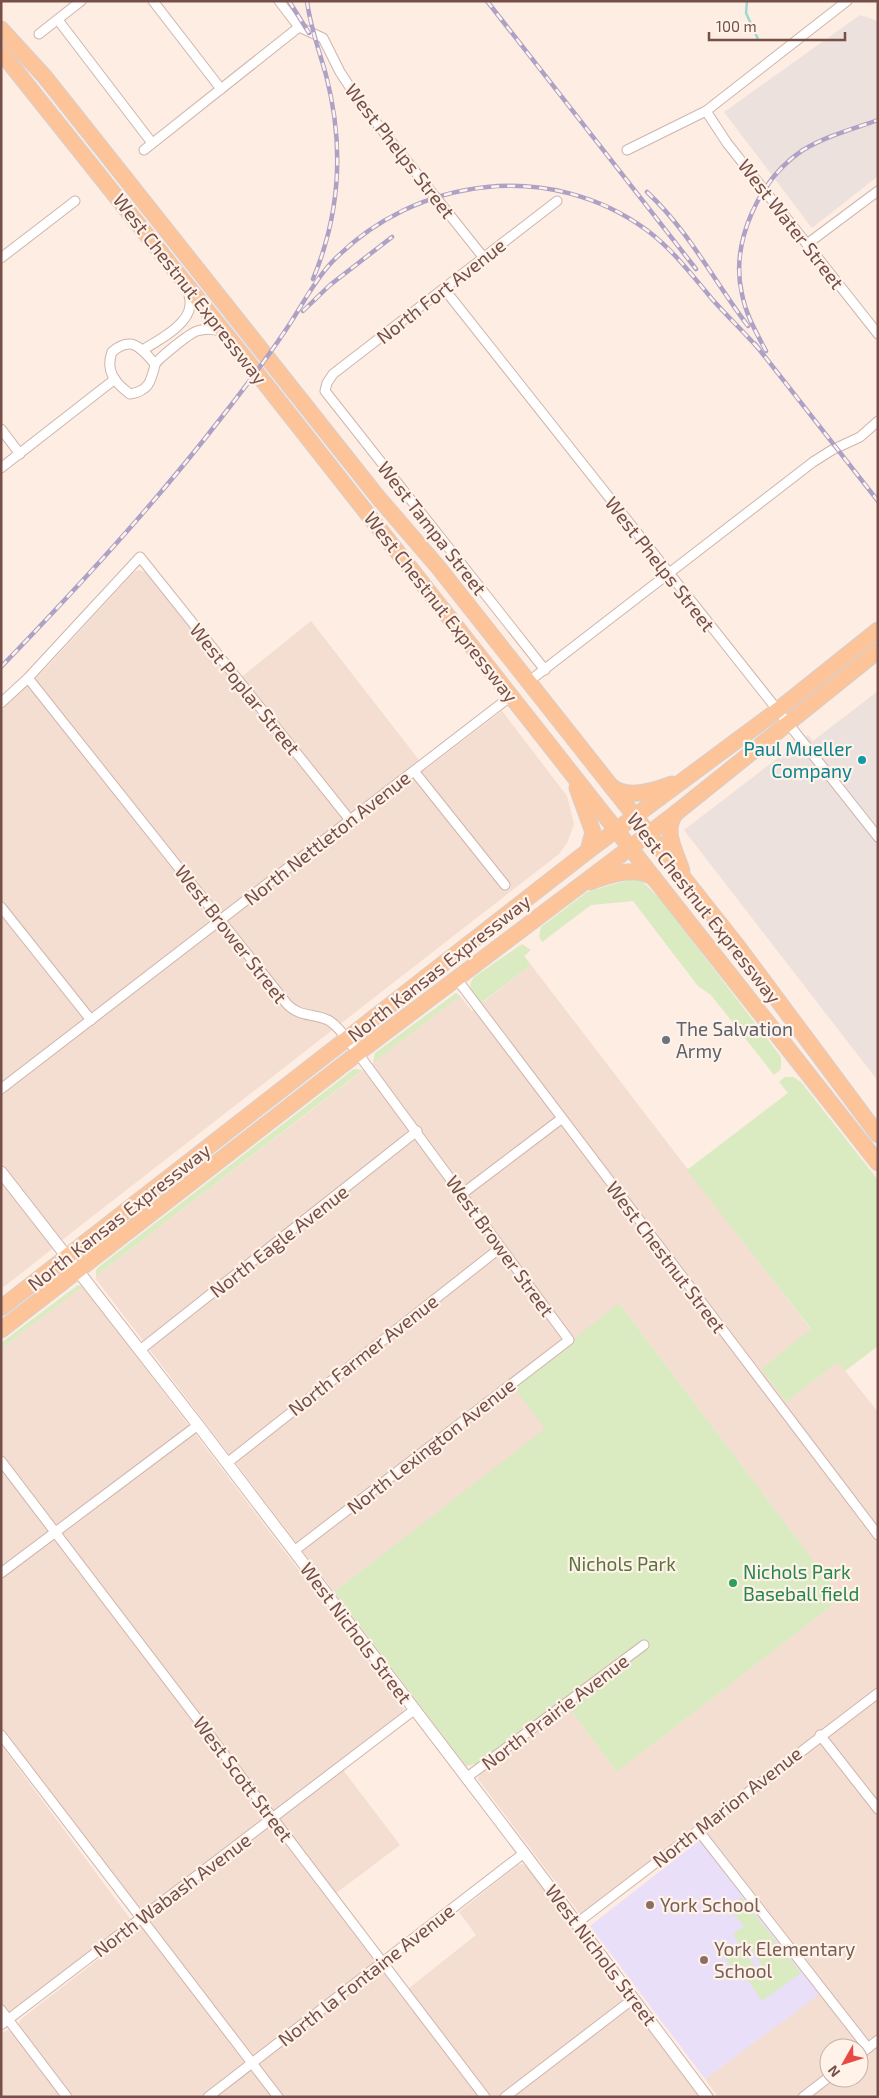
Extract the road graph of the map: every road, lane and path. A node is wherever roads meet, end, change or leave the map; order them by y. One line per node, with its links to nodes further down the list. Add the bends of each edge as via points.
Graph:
1 (81, 1): 5 (street)
2 (153, 1): 11 (street)
3 (279, 1): 7 (street, West Phelps Street)
4 (847, 1): 12 (street)
5 (69, 5): 6 (street)
6 (58, 20): 9 (street); 13 (street)
7 (299, 27): 11 (street); 21 (street, West Phelps Street, via 323,38 359,101)
8 (1, 29): 39 (main road, West Chestnut Expressway, via 45,77)
9 (39, 34)
10 (1, 52): 22 (main road, West Chestnut Expressway)
11 (221, 89): 13 (street)
12 (706, 111): 15 (street); 19 (street, West Water Street)
13 (152, 143): 14 (street)
14 (144, 150)
15 (627, 150)
16 (878, 191): 19 (street)
17 (75, 201): 20 (street)
18 (557, 201): 21 (street, North Fort Avenue)
19 (806, 244): 25 (street, West Water Street)
20 (1, 258)
21 (484, 258): 23 (street, North Fort Avenue)
22 (187, 284): 24 (main road, West Chestnut Expressway); 26 (street, via 190,306 185,316 178,326)
23 (445, 290): 29 (street, North Fort Avenue, via 333,374); 34 (street, West Phelps Street)
24 (226, 333): 27 (street, via 213,329 197,331); 40 (main road, West Chestnut Expressway)
25 (878, 334)
26 (144, 350): 27 (street); 28 (street, via 127,343 112,352 109,361)
27 (154, 364): 28 (street, via 151,381 138,393 130,394)
28 (114, 379): 32 (street)
29 (327, 383): 37 (street, West Tampa Street, via 325,391 328,397)
30 (878, 422): 34 (street, via 860,437 813,462)
31 (1, 429): 32 (street)
32 (20, 454): 33 (street)
33 (1, 468)
34 (668, 575): 37 (street); 42 (street, West Phelps Street)
35 (878, 630): 42 (main road, North Kansas Expressway)
36 (878, 651): 43 (main road, North Kansas Expressway)
37 (545, 670): 39 (street)
38 (28, 678): 41 (street); 50 (street, West Poplar Street, via 140,557); 61 (street, West Brower Street)
39 (528, 682): 47 (main road, West Chestnut Expressway)
40 (511, 696): 44 (main road, West Chestnut Expressway); 45 (street, North Nettleton Avenue)
41 (1, 703)
42 (778, 710): 43 (street, West Phelps Street); 46 (main road, North Kansas Expressway)
43 (789, 724): 48 (main road, North Kansas Expressway); 53 (street, West Phelps Street)
44 (569, 770): 51 (main road, West Chestnut Expressway); 55 (main road, via 592,828)
45 (414, 771): 50 (street, North Nettleton Avenue); 58 (street)
46 (693, 774): 47 (main road, via 670,785 634,793 621,792); 49 (main road, North Kansas Expressway)
47 (603, 778): 49 (main road, West Chestnut Expressway)
48 (676, 813): 52 (main road, North Kansas Expressway); 57 (main road, via 670,822 670,836)
49 (634, 817): 51 (main road, North Kansas Expressway); 52 (main road, West Chestnut Expressway)
50 (350, 820): 61 (street, North Nettleton Avenue)
51 (616, 830): 54 (main road, West Chestnut Expressway); 55 (main road, North Kansas Expressway)
52 (647, 834): 54 (main road, North Kansas Expressway); 57 (main road, West Chestnut Expressway)
53 (878, 837)
54 (630, 847): 56 (main road, West Chestnut Expressway); 59 (main road, North Kansas Expressway)
55 (588, 851): 64 (main road, North Kansas Expressway)
56 (655, 880): 59 (main road, via 650,875 626,872 604,876); 70 (main road, West Chestnut Expressway)
57 (685, 882): 69 (main road, West Chestnut Expressway, via 739,948)
58 (505, 885)
59 (574, 889): 62 (main road, North Kansas Expressway)
60 (1, 907): 63 (street)
61 (221, 920): 63 (street, North Nettleton Avenue); 64 (street, West Brower Street, via 293,1010 328,1020)
62 (456, 978): 65 (main road, North Kansas Expressway); 67 (street, West Chestnut Street)
63 (91, 1020): 66 (street, North Nettleton Avenue)
64 (348, 1040): 65 (street, West Brower Street); 74 (main road, North Kansas Expressway)
65 (358, 1053): 68 (street, West Brower Street); 75 (main road, North Kansas Expressway)
66 (1, 1089)
67 (561, 1119): 72 (street); 84 (street, West Chestnut Street)
68 (417, 1131): 72 (street, West Brower Street); 79 (street, North Eagle Avenue)
69 (878, 1135)
70 (878, 1163)
71 (1, 1172): 74 (street, West Nichols Street)
72 (462, 1194): 73 (street, West Brower Street)
73 (500, 1248): 78 (street, West Brower Street); 82 (street, North Farmer Avenue)
74 (69, 1256): 75 (street, West Nichols Street); 76 (main road, North Kansas Expressway)
75 (79, 1269): 77 (main road, North Kansas Expressway); 79 (street, West Nichols Street)
76 (1, 1308)
77 (1, 1330)
78 (569, 1340): 85 (street, North Lexington Avenue)
79 (140, 1350): 80 (street, West Nichols Street)
80 (198, 1425): 82 (street, West Nichols Street); 83 (street)
81 (1, 1461): 83 (street, West Scott Street)
82 (227, 1462): 85 (street, West Nichols Street)
83 (56, 1533): 86 (street); 94 (street, West Scott Street)
84 (878, 1535)
85 (294, 1551): 89 (street, West Nichols Street)
86 (1, 1573)
87 (644, 1645): 92 (street, North Prairie Avenue)
88 (878, 1692): 91 (street, North Marion Avenue)
89 (414, 1710): 92 (street, West Nichols Street); 94 (street, North Wabash Avenue)
90 (1, 1735): 97 (street)
91 (820, 1735): 93 (street); 95 (street, North Marion Avenue)
92 (466, 1778): 96 (street, West Nichols Street)
93 (878, 1809)
94 (272, 1818): 97 (street, North Wabash Avenue); 99 (street, West Scott Street)
95 (698, 1830): 98 (street, North Marion Avenue); 103 (street)
96 (524, 1853): 98 (street, West Nichols Street); 99 (street, North la Fontaine Avenue)
97 (142, 1918): 102 (street, North Wabash Avenue); 104 (street)
98 (577, 1923): 100 (street, West Nichols Street)
99 (383, 1962): 104 (street, North la Fontaine Avenue); 109 (street, West Scott Street)
100 (633, 1999): 110 (street); 111 (street, West Nichols Street)
101 (1, 2010): 102 (street)
102 (5, 2022): 106 (street)
103 (860, 2038)
104 (252, 2062): 107 (street, North la Fontaine Avenue); 108 (street)
105 (819, 2085): 112 (street)
106 (68, 2097)
107 (208, 2097)
108 (278, 2097)
109 (485, 2097)
110 (505, 2097)
111 (707, 2097)
112 (803, 2097)

